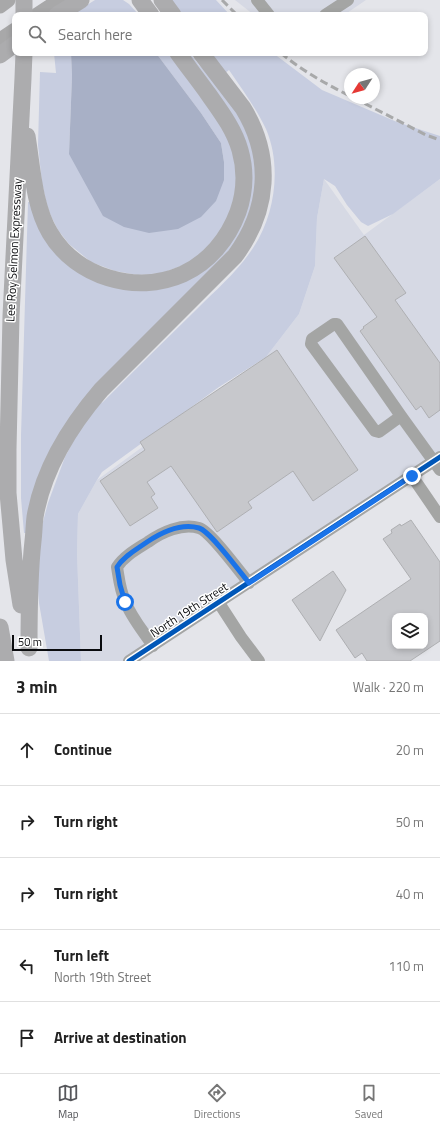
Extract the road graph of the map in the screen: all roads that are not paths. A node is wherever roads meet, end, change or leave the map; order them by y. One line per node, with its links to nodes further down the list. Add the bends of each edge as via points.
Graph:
1 (8, 0): 8 (main road)
2 (24, 0): 9 (highway)
3 (60, 0): 10 (main road)
4 (80, 0): 11 (highway)
5 (162, 0): 12 (highway)
6 (257, 0): 13 (street)
7 (348, 0): 14 (street)
8 (0, 6)
9 (24, 12)
10 (42, 12)
11 (62, 12)
12 (171, 12)
13 (267, 12)
14 (330, 12)
15 (12, 32): 16 (main road)
16 (0, 40)
17 (12, 46): 18 (highway)
18 (0, 55)
19 (24, 56): 22 (highway, Lee Roy Selmon Expressway)
20 (180, 56): 22 (highway, via 232,129 243,160 244,180 242,199 227,236 215,251 199,264 173,277 142,282 107,278 76,262 56,243 38,204)
21 (203, 56): 32 (highway, via 243,108 257,137 264,179 259,212 252,230 235,256 101,390 68,434 48,477 35,516 30,571)
22 (21, 101): 32 (highway, Lee Roy Selmon Expressway, via 11,316 8,493 14,560)
23 (400, 416): 23 (street, via 337,324 312,339 311,344 375,431 379,432); 24 (street)
24 (438, 463): 25 (street, North 19th Street)
25 (412, 476): 26 (street); 27 (street, North 19th Street)
26 (440, 517)
27 (249, 583): 28 (street, North 19th Street); 30 (street, via 209,535 200,528 184,527 158,535 121,560 117,567 125,602)
28 (219, 602): 30 (street, North 19th Street); 31 (street)
29 (0, 627): 33 (highway)
30 (153, 646): 34 (street, North 19th Street)
31 (248, 646): 35 (street); 36 (street)
32 (29, 655)
33 (6, 661)
34 (129, 661)
35 (248, 661)
36 (259, 661)

